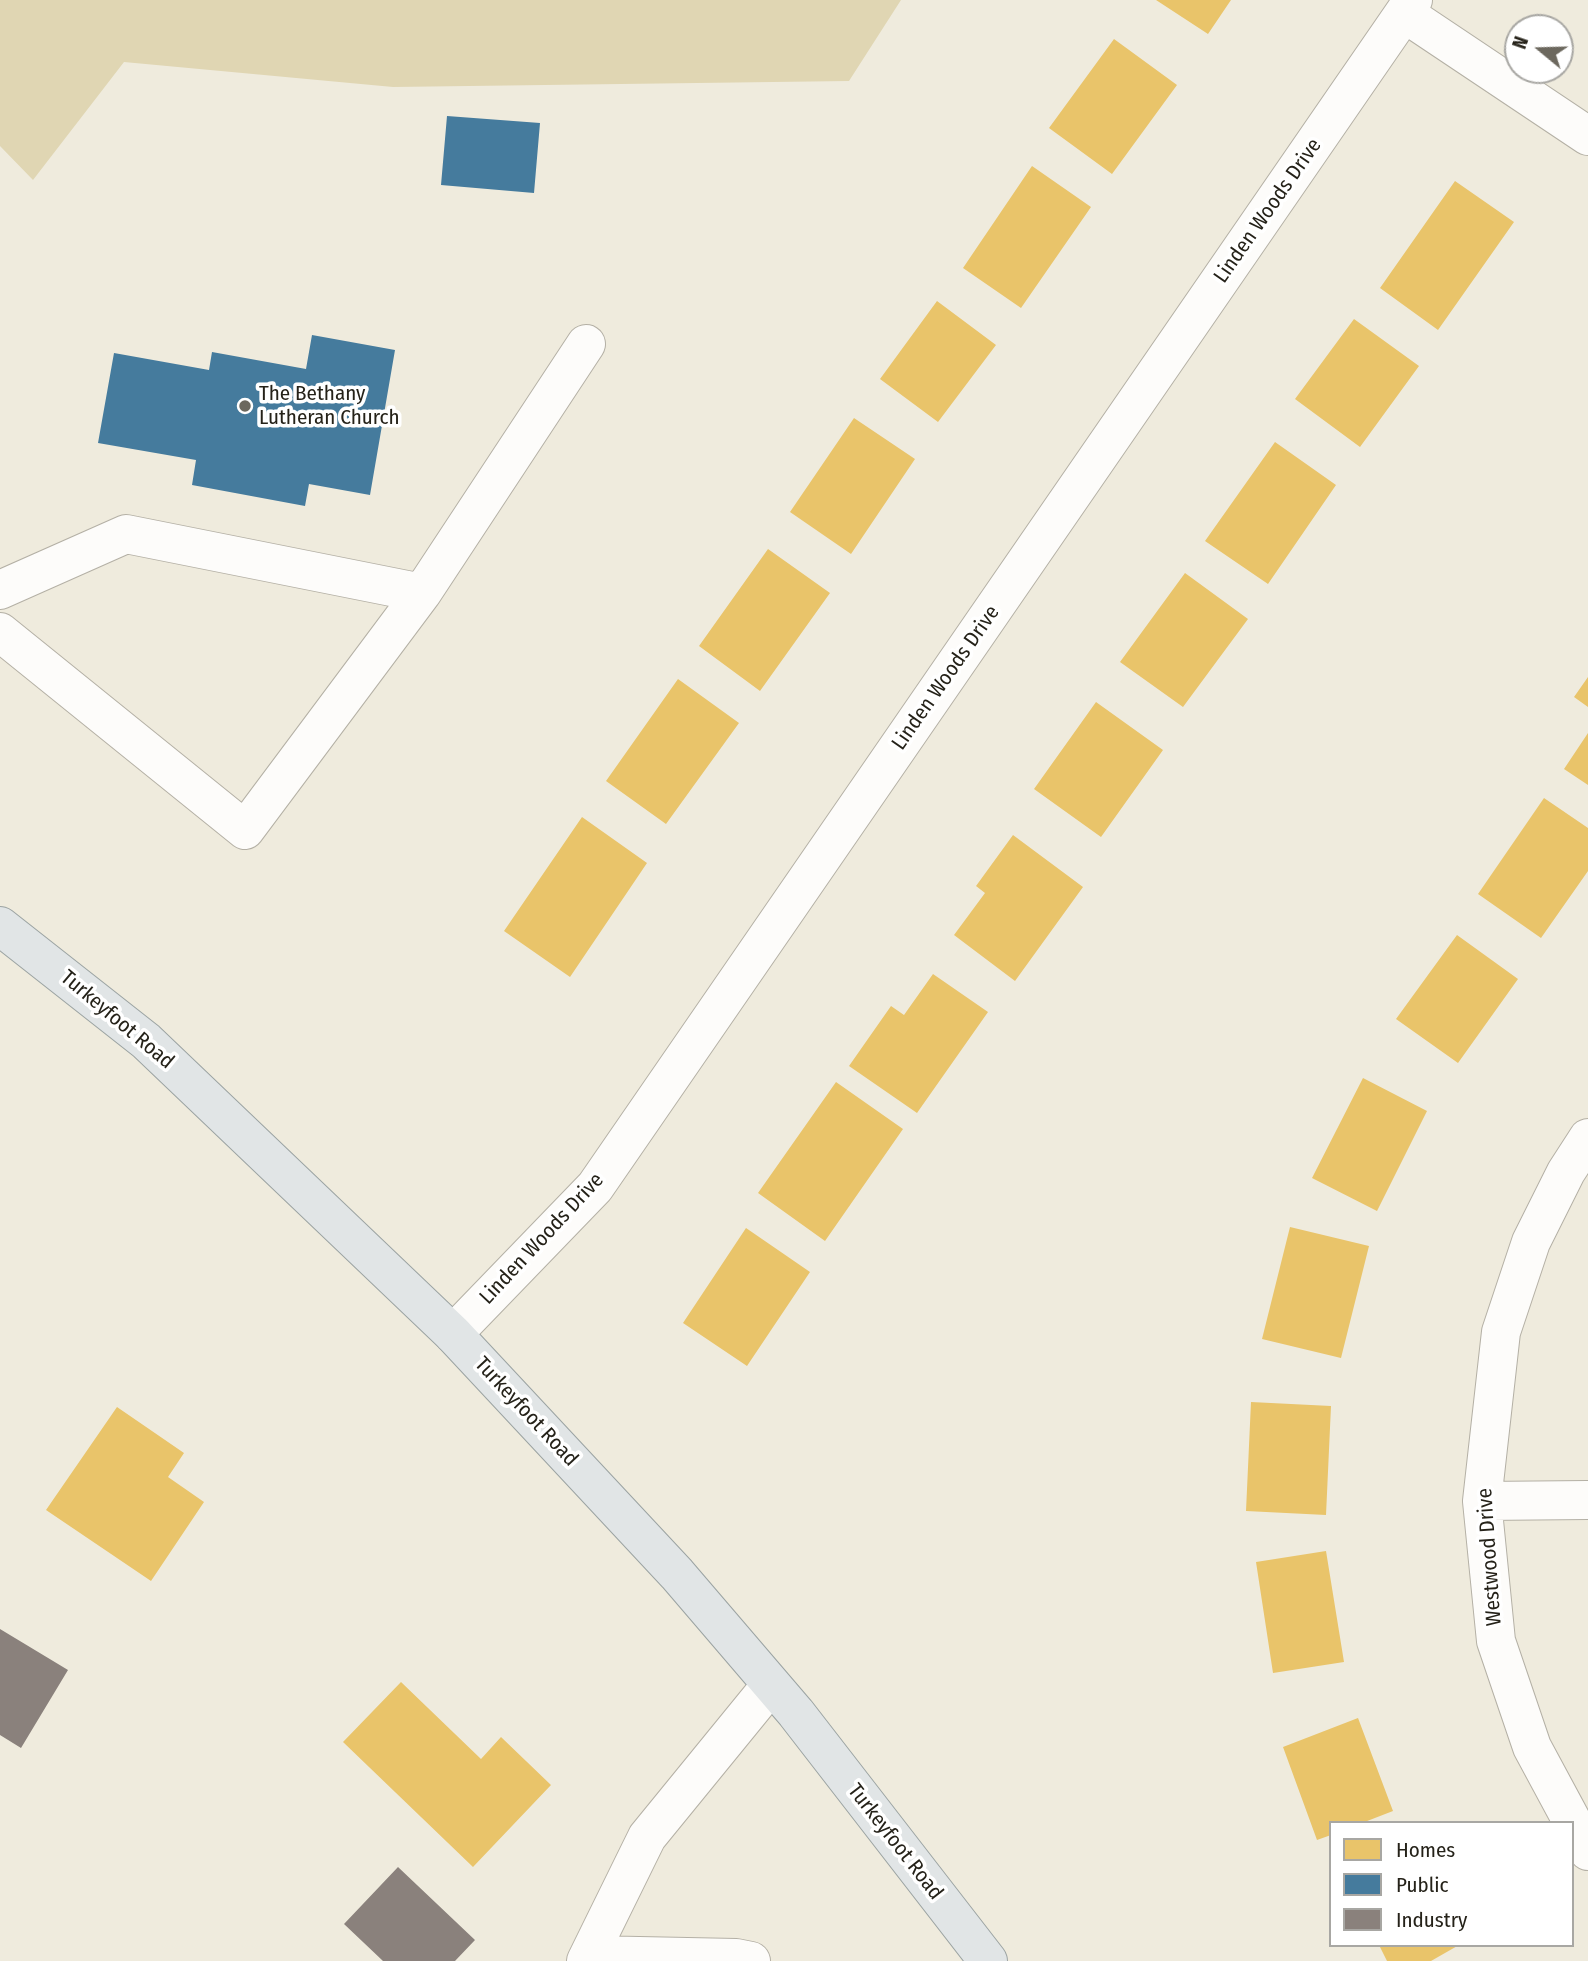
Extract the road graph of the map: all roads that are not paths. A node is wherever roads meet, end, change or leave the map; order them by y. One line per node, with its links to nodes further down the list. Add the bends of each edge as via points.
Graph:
1 (1409, 6): 2 (street); 9 (street, Linden Woods Drive, via 595,1187)
2 (1588, 136)
3 (586, 344): 5 (street)
4 (0, 590): 5 (street, via 127,534)
5 (422, 593): 6 (street, via 245,830)
6 (0, 632)
7 (0, 926): 9 (main road, Turkeyfoot Road, via 146,1041)
8 (1588, 1138): 11 (street, Westwood Drive, via 1531,1242 1501,1332)
9 (453, 1334): 12 (main road, Turkeyfoot Road, via 677,1574)
10 (1588, 1500): 11 (street)
11 (1482, 1501): 13 (street, Westwood Drive, via 1496,1642 1532,1748)
12 (771, 1685): 16 (street, via 647,1837); 18 (main road, Turkeyfoot Road)
13 (1572, 1821)
14 (1574, 1825): 15 (street, Westwood Drive)
15 (1588, 1851)
16 (588, 1958): 17 (street)
17 (751, 1961)
18 (988, 1961)

